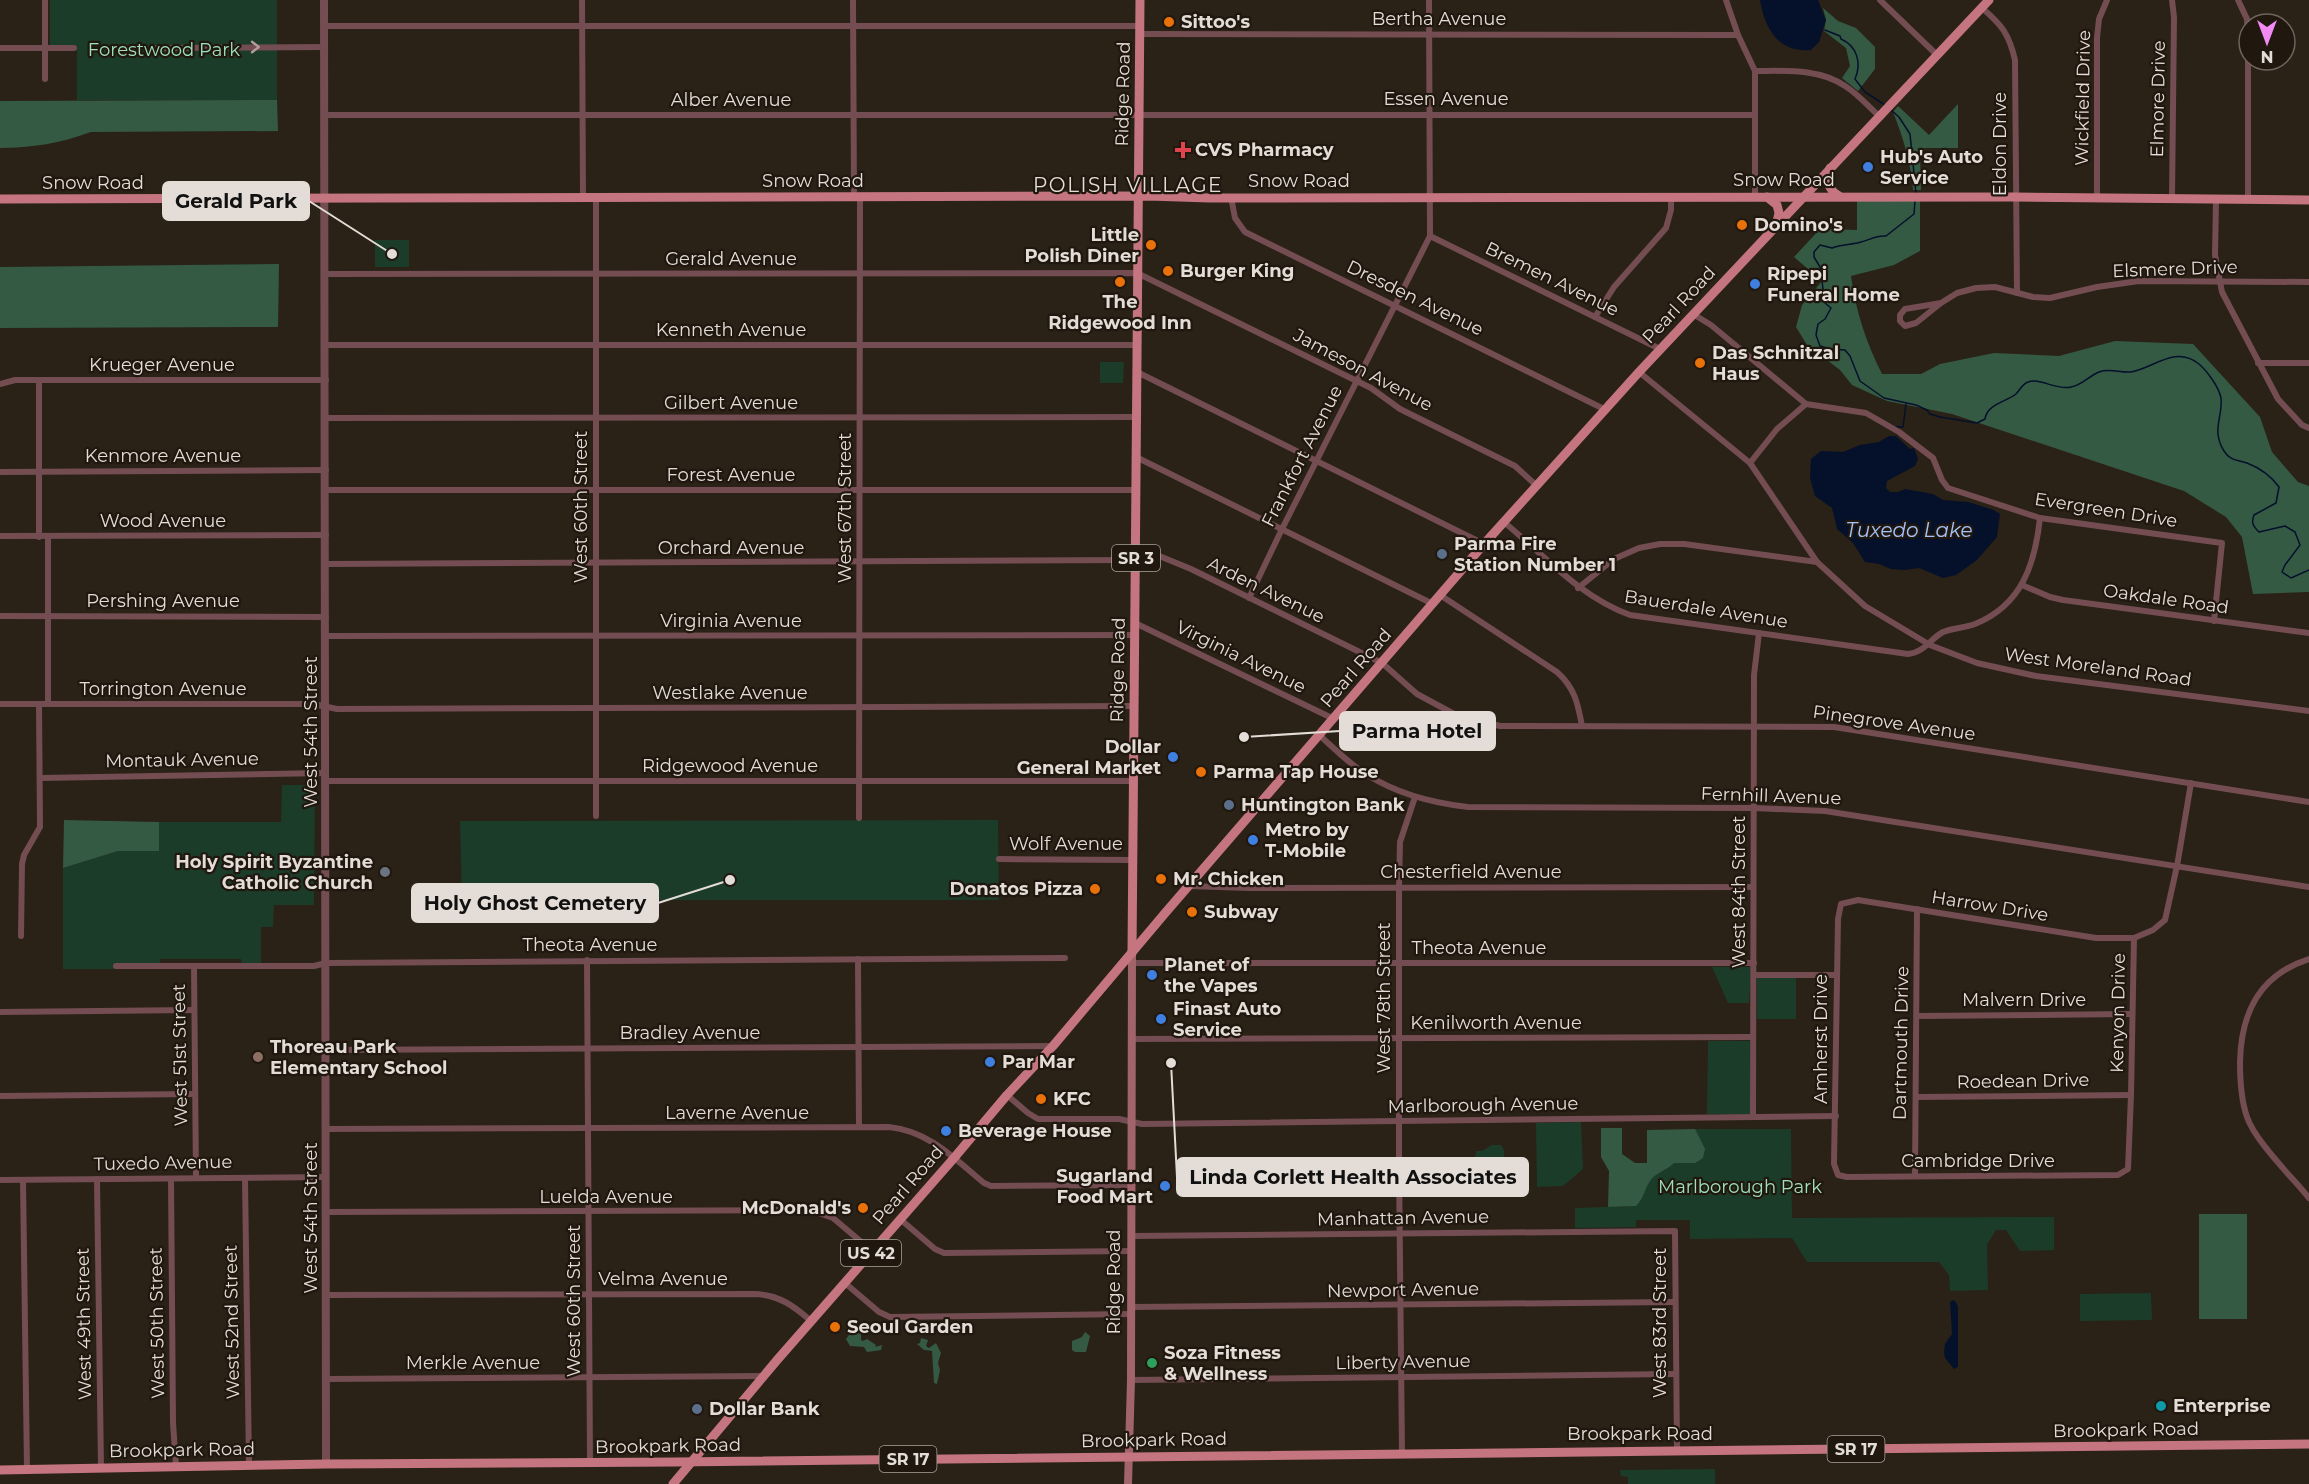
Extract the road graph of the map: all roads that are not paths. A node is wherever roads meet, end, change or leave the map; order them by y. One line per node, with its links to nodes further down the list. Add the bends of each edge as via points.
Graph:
1 (45, 0): 19 (street)
2 (324, 0): 14 (street, West 54th Street)
3 (582, 0): 15 (street)
4 (853, 0): 13 (street, West 67th Street)
5 (1140, 0): 16 (main road, Ridge Road / SR 3)
6 (1429, 0): 17 (street, Frankfort Avenue)
7 (1726, 0): 18 (street)
8 (1880, 0): 24 (street)
9 (2107, 0): 47 (street, Wickfield Drive, via 2099,18 2097,38)
10 (2172, 0): 48 (street, Elmore Drive)
11 (2238, 0): 52 (street, via 2247,19 2248,38)
12 (1986, 4): 24 (main road, Pearl Road / US 42); 38 (street, Eldon Drive, via 2012,44 2015,60)
13 (853, 25): 15 (street, Bertha Avenue); 16 (street, Bertha Avenue); 28 (street, West 67th Street)
14 (325, 26): 15 (street, Bertha Avenue); 20 (street, West 54th Street)
15 (582, 26): 31 (street)
16 (1140, 30): 17 (street, Bertha Avenue); 32 (main road, Ridge Road / SR 3)
17 (1429, 34): 18 (street, Bertha Avenue); 29 (street, Frankfort Avenue)
18 (1738, 35): 25 (street)
19 (45, 47): 21 (street); 22 (street); 26 (street)
20 (324, 47): 23 (street, one-way to 20); 30 (street, West 54th Street)
21 (0, 48)
22 (74, 48)
23 (157, 48)
24 (1936, 55): 27 (main road, Pearl Road / US 42)
25 (1755, 71): 27 (street, via 1802,71 1827,77); 33 (street)
26 (45, 79)
27 (1886, 111): 34 (main road, Pearl Road / US 42)
28 (854, 114): 31 (street, Alber Avenue); 32 (street, Alber Avenue); 39 (street, West 67th Street)
29 (1428, 114): 32 (street, Essen Avenue); 33 (street, Essen Avenue); 41 (street, Frankfort Avenue)
30 (324, 115): 31 (street, Alber Avenue); 49 (street, West 54th Street)
31 (582, 115): 45 (street)
32 (1138, 115): 35 (main road, Ridge Road / SR 3)
33 (1755, 115): 43 (street)
34 (1831, 167): 36 (main road, Pearl Road / US 42); 37 (main road, via 1829,186)
35 (1138, 196): 39 (main road, Snow Road); 40 (main road, Snow Road); 56 (main road, Ridge Road / SR 3)
36 (1802, 196): 37 (main road, Snow Road); 44 (main road, Snow Road); 54 (main road, Pearl Road / US 42)
37 (1839, 196): 38 (main road, Snow Road)
38 (2015, 196): 47 (main road, Snow Road); 62 (street, Eldon Drive)
39 (857, 197): 46 (main road, Snow Road); 59 (street, West 67th Street)
40 (1232, 197): 41 (main road, Snow Road); 64 (street, Dresden Avenue, via 1234,218 1245,231)
41 (1429, 197): 42 (main road, Snow Road); 55 (street, Frankfort Avenue)
42 (1671, 197): 43 (main road, Snow Road); 66 (street, via 1670,216 1662,234 1614,287)
43 (1755, 197): 44 (main road, Snow Road)
44 (1767, 197): 54 (main road, via 1779,209)
45 (583, 198): 46 (main road, Snow Road); 49 (main road, Snow Road)
46 (596, 198): 58 (street, West 60th Street)
47 (2097, 198): 48 (main road, Snow Road)
48 (2172, 198): 51 (main road, Snow Road)
49 (325, 199): 50 (main road, Snow Road); 57 (street, West 54th Street)
50 (0, 200)
51 (2216, 200): 52 (main road, Snow Road); 60 (street, via 2215,255)
52 (2248, 200): 53 (main road, Snow Road)
53 (2309, 200)
54 (1776, 225): 65 (main road, Pearl Road / US 42)
55 (1430, 236): 64 (street, Frankfort Avenue); 66 (street, Bremen Avenue)
56 (1137, 273): 59 (street, Gerald Avenue); 70 (main road, Ridge Road / SR 3); 78 (street, Jameson Avenue)
57 (325, 274): 58 (street, Gerald Avenue); 67 (street, West 54th Street)
58 (596, 274): 59 (street, Gerald Avenue); 68 (street, West 60th Street)
59 (860, 274): 69 (street, West 67th Street)
60 (2220, 282): 61 (street, Elsmere Drive); 62 (street, Elsmere Drive, via 2127,282 2050,298); 72 (street)
61 (2309, 282)
62 (2017, 293): 63 (street, Elsmere Drive, via 1995,287 1976,288)
63 (1941, 303): 63 (street, Elsmere Drive, via 1916,323 1908,326 1900,321 1905,309)
64 (1396, 306): 78 (street, Frankfort Avenue); 81 (street, Dresden Avenue)
65 (1693, 314): 71 (main road, Pearl Road / US 42); 80 (street)
66 (1595, 317): 71 (street, Bremen Avenue)
67 (325, 345): 68 (street, Kenneth Avenue); 77 (street, West 54th Street)
68 (596, 345): 69 (street, Kenneth Avenue); 85 (street, West 60th Street)
69 (860, 345): 70 (street, Kenneth Avenue); 82 (street, West 67th Street)
70 (1137, 345): 74 (main road, Ridge Road / SR 3)
71 (1660, 349): 75 (main road, Pearl Road / US 42)
72 (2258, 363): 73 (street); 86 (street, via 2278,399)
73 (2309, 363)
74 (1137, 372): 83 (main road, Ridge Road / SR 3); 88 (street)
75 (1639, 372): 81 (main road, Pearl Road / US 42); 89 (street, West Moreland Road)
76 (39, 380): 77 (street, Krueger Avenue); 79 (street, Krueger Avenue); 92 (street)
77 (326, 380): 84 (street, West 54th Street)
78 (1356, 380): 88 (street, Frankfort Avenue); 93 (street, Jameson Avenue, via 1400,409 1515,466)
79 (0, 384)
80 (1806, 404): 89 (street, via 1777,429); 98 (street, Evergreen Drive, via 1866,413 1933,458 1948,488)
81 (1606, 410): 93 (main road, Pearl Road / US 42)
82 (860, 417): 83 (street, Gilbert Avenue); 85 (street, Gilbert Avenue); 96 (street, West 67th Street)
83 (1136, 417): 87 (main road, Ridge Road / SR 3)
84 (326, 418): 85 (street, Gilbert Avenue); 90 (street, West 54th Street)
85 (596, 418): 95 (street, West 60th Street)
86 (2309, 428)
87 (1136, 457): 97 (main road, Ridge Road / SR 3); 100 (street)
88 (1317, 461): 100 (street, Frankfort Avenue); 105 (street)
89 (1750, 463): 108 (street, West Moreland Road)
90 (326, 470): 92 (street, Kenmore Avenue); 94 (street, West 54th Street)
91 (0, 472): 92 (street, Kenmore Avenue)
92 (38, 472): 103 (street)
93 (1538, 486): 99 (main road, Pearl Road / US 42)
94 (326, 490): 95 (street, Forest Avenue); 101 (street, West 54th Street)
95 (596, 490): 96 (street, Forest Avenue); 109 (street, West 60th Street)
96 (860, 490): 97 (street, Forest Avenue); 110 (street, West 67th Street)
97 (1136, 490): 106 (main road, Ridge Road / SR 3)
98 (2040, 518): 112 (street, via 2033,559); 120 (street, Evergreen Drive, via 2222,543)
99 (1505, 523): 105 (main road, Pearl Road / US 42); 113 (street, Bauerdale Avenue)
100 (1282, 529): 115 (street, Frankfort Avenue); 116 (street)
101 (326, 535): 104 (street, Wood Avenue); 111 (street, West 54th Street)
102 (0, 536): 103 (street, Wood Avenue)
103 (39, 537): 104 (street, Wood Avenue)
104 (48, 537): 118 (street)
105 (1484, 544): 114 (main road, Pearl Road / US 42)
106 (1135, 546): 107 (main road, Ridge Road / SR 3); 115 (street, Arden Avenue)
107 (1136, 561): 110 (street, Orchard Avenue); 121 (main road, Ridge Road / SR 3)
108 (1817, 562): 113 (street, via 1660,544 1614,559); 128 (street, West Moreland Road, via 1865,606)
109 (596, 563): 110 (street, Orchard Avenue); 111 (street, Orchard Avenue); 126 (street, West 60th Street)
110 (860, 563): 127 (street, West 67th Street)
111 (326, 564): 119 (street, West 54th Street)
112 (2022, 585): 120 (street, Oakdale Road, via 2063,600); 128 (street, Bauerdale Avenue, via 1987,618 1943,632)
113 (1578, 588): 122 (street, Bauerdale Avenue, via 1630,615)
114 (1440, 595): 116 (main road, Pearl Road / US 42); 140 (street, via 1567,681 1574,692)
115 (1249, 598): 129 (street, Arden Avenue)
116 (1433, 604): 129 (main road, Pearl Road / US 42)
117 (0, 615): 118 (street, Pershing Avenue)
118 (48, 615): 119 (street, Pershing Avenue); 132 (street)
119 (326, 617): 125 (street, West 54th Street)
120 (2214, 621): 123 (street, Oakdale Road)
121 (1135, 623): 124 (main road, Ridge Road / SR 3); 138 (street, Virginia Avenue)
122 (1759, 633): 128 (street, Bauerdale Avenue, via 1901,654 1917,653); 139 (street, West 84th Street)
123 (2309, 633)
124 (1135, 635): 127 (street, Virginia Avenue); 133 (main road, Ridge Road / SR 3)
125 (326, 636): 126 (street, Virginia Avenue); 134 (street, West 54th Street)
126 (596, 636): 127 (street, Virginia Avenue); 135 (street, West 60th Street)
127 (860, 636): 136 (street, West 67th Street)
128 (1930, 645): 137 (street, West Moreland Road, via 1977,663 2036,676)
129 (1382, 663): 138 (main road, Pearl Road / US 42); 140 (street, Pinegrove Avenue, via 1417,694 1456,715 1500,726)
130 (0, 704): 131 (street, Torrington Avenue)
131 (39, 704): 132 (street, Torrington Avenue); 143 (street)
132 (48, 704): 134 (street, Torrington Avenue, via 313,704)
133 (1134, 706): 136 (street, Westlake Avenue); 146 (main road, Ridge Road / SR 3)
134 (326, 708): 135 (street, Westlake Avenue); 142 (street, West 54th Street)
135 (597, 708): 136 (street, Westlake Avenue); 144 (street, West 60th Street)
136 (860, 708): 145 (street, West 67th Street)
137 (2309, 711)
138 (1334, 719): 141 (main road, Pearl Road / US 42)
139 (1754, 725): 140 (street, Pinegrove Avenue); 147 (street, Pinegrove Avenue, via 1834,727); 150 (street, West 84th Street)
140 (1582, 726)
141 (1319, 735): 148 (street, Fernhill Avenue, via 1365,774); 156 (main road, Pearl Road / US 42)
142 (326, 777): 143 (street, Montauk Avenue); 144 (street, Ridgewood Avenue); 169 (street, West 54th Street)
143 (40, 778): 162 (street, via 40,827 22,864)
144 (597, 781): 145 (street, Ridgewood Avenue); 151 (street, West 60th Street)
145 (859, 781): 146 (street, Ridgewood Avenue); 152 (street, West 67th Street)
146 (1134, 781): 154 (main road, Ridge Road / SR 3)
147 (2190, 783): 149 (street, Pinegrove Avenue); 155 (street, Kenyon Drive)
148 (1415, 797): 150 (street, Fernhill Avenue, via 1468,807); 157 (street, West 78th Street, via 1400,842)
149 (2309, 802)
150 (1753, 808): 155 (street, Fernhill Avenue, via 1825,811); 158 (street, West 84th Street)
151 (596, 816)
152 (859, 818)
153 (999, 859): 154 (street, Wolf Avenue)
154 (1132, 860): 165 (main road, Ridge Road / SR 3)
155 (2177, 866): 159 (street, Fernhill Avenue); 163 (street, Kenyon Drive, via 2165,920)
156 (1188, 886): 157 (street, Chesterfield Avenue); 165 (main road, Pearl Road / US 42)
157 (1399, 887): 158 (street, Chesterfield Avenue); 170 (street, West 78th Street)
158 (1753, 887): 171 (street, West 84th Street)
159 (2309, 887)
160 (1841, 904): 161 (street, Harrow Drive, via 1858,900); 175 (street, Amherst Drive)
161 (1917, 909): 163 (street, Harrow Drive, via 2096,938); 179 (street, Dartmouth Drive)
162 (21, 936)
163 (2134, 938): 178 (street, Kenyon Drive)
164 (1065, 958): 166 (street, Theota Avenue)
165 (1132, 958): 170 (street, Theota Avenue); 181 (main road, Ridge Road); 183 (main road, Pearl Road / US 42)
166 (858, 959): 168 (street, Theota Avenue); 184 (street)
167 (2309, 959): 211 (street, via 2277,973 2257,996 2245,1018 2240,1082 2247,1119)
168 (587, 960): 169 (street, Theota Avenue); 185 (street, West 60th Street)
169 (326, 963): 173 (street, Theota Avenue); 186 (street, West 54th Street)
170 (1400, 963): 171 (street, Theota Avenue); 182 (street, West 78th Street)
171 (1754, 963): 174 (street, West 84th Street)
172 (116, 966): 173 (street, Theota Avenue)
173 (194, 966): 176 (street, West 51st Street)
174 (1754, 975): 175 (street); 180 (street, West 84th Street)
175 (1837, 975): 193 (street, Amherst Drive)
176 (194, 1010): 177 (street); 187 (street, West 51st Street)
177 (0, 1012)
178 (2132, 1014): 179 (street, Malvern Drive); 189 (street, Kenyon Drive)
179 (1917, 1016): 191 (street, Dartmouth Drive)
180 (1754, 1037): 182 (street, Kenilworth Avenue); 192 (street, West 84th Street)
181 (1131, 1039): 182 (street, Kenilworth Avenue); 195 (main road, Ridge Road)
182 (1400, 1039): 194 (street, West 78th Street)
183 (1053, 1046): 184 (street, Bradley Avenue); 188 (main road, Pearl Road / US 42)
184 (859, 1047): 185 (street, Bradley Avenue); 196 (street)
185 (587, 1048): 186 (street, Bradley Avenue); 198 (street, West 60th Street)
186 (326, 1050): 197 (street, West 54th Street)
187 (195, 1094): 190 (street); 204 (street, West 51st Street)
188 (1006, 1095): 195 (street, Marlborough Avenue, via 1038,1119); 199 (main road, Pearl Road / US 42)
189 (2132, 1095): 191 (street, Roedean Drive); 201 (street, Kenyon Drive, via 2128,1169)
190 (0, 1096)
191 (1916, 1097): 202 (street, Dartmouth Drive)
192 (1753, 1116): 193 (street, Marlborough Avenue); 194 (street, Marlborough Avenue)
193 (1836, 1116): 200 (street, Amherst Drive, via 1834,1164)
194 (1400, 1121): 195 (street, Marlborough Avenue); 216 (street, West 78th Street)
195 (1131, 1122): 210 (main road, Ridge Road)
196 (859, 1127): 198 (street, Laverne Avenue); 199 (street, Laverne Avenue, via 914,1132)
197 (326, 1129): 198 (street, Laverne Avenue); 203 (street, West 54th Street)
198 (588, 1129): 213 (street, West 60th Street)
199 (954, 1158): 210 (street, Laverne Avenue, via 991,1186); 214 (main road, Pearl Road / US 42)
200 (1838, 1175): 202 (street, Cambridge Drive)
201 (2118, 1175): 202 (street, Cambridge Drive)
202 (1915, 1176)
203 (326, 1177): 205 (street, Tuxedo Avenue); 212 (street, West 54th Street)
204 (196, 1178): 205 (street, Tuxedo Avenue); 207 (street, Tuxedo Avenue)
205 (245, 1178): 241 (street, West 52nd Street)
206 (97, 1179): 207 (street, Tuxedo Avenue); 209 (street, Tuxedo Avenue); 242 (street, West 49th Street)
207 (171, 1179): 240 (street, West 50th Street)
208 (0, 1180): 209 (street, Tuxedo Avenue)
209 (23, 1180): 243 (street)
210 (1130, 1185): 217 (main road, Ridge Road)
211 (2309, 1198)
212 (326, 1212): 213 (street, Luelda Avenue); 222 (street, West 54th Street)
213 (588, 1212): 218 (street, Luelda Avenue, via 813,1211 833,1218); 221 (street, West 60th Street)
214 (900, 1219): 218 (main road, Pearl Road / US 42); 219 (street, via 944,1253)
215 (1675, 1231): 216 (street, Manhattan Avenue); 223 (street, West 83rd Street)
216 (1400, 1233): 217 (street, Manhattan Avenue); 224 (street, West 78th Street)
217 (1131, 1236): 219 (main road, Ridge Road)
218 (872, 1251): 220 (main road, Pearl Road / US 42)
219 (1131, 1251): 225 (main road, Ridge Road)
220 (845, 1283): 225 (street, via 890,1317); 226 (main road, Pearl Road / US 42)
221 (589, 1294): 222 (street, Velma Avenue); 226 (street, Velma Avenue, via 765,1294 784,1300); 229 (street, West 60th Street)
222 (326, 1295): 231 (street, West 54th Street)
223 (1675, 1302): 224 (street, Newport Avenue); 227 (street, West 83rd Street)
224 (1402, 1305): 225 (street, Newport Avenue); 230 (street, West 78th Street)
225 (1131, 1311): 232 (main road, Ridge Road)
226 (811, 1321): 228 (main road, Pearl Road / US 42)
227 (1675, 1374): 230 (street, Liberty Avenue); 234 (street, West 83rd Street)
228 (764, 1376): 229 (street, Merkle Avenue); 237 (main road, Pearl Road / US 42)
229 (588, 1377): 231 (street, Merkle Avenue); 238 (street, West 60th Street)
230 (1402, 1377): 232 (street, Liberty Avenue); 235 (street, West 78th Street)
231 (326, 1379): 239 (street, West 54th Street)
232 (1131, 1380): 236 (main road, Ridge Road)
233 (2309, 1444): 234 (main road, Brookpark Road / SR 17)
234 (1677, 1450): 235 (main road, Brookpark Road / SR 17)
235 (1402, 1453): 236 (main road, Brookpark Road / SR 17)
236 (1129, 1456): 237 (main road, Brookpark Road / SR 17); 246 (main road, Ridge Road)
237 (692, 1462): 238 (main road, Brookpark Road / SR 17); 245 (main road, Pearl Road / US 42)
238 (590, 1463): 239 (main road, Brookpark Road / SR 17)
239 (326, 1464): 241 (main road, Brookpark Road / SR 17)
240 (176, 1466): 241 (main road, Brookpark Road / SR 17); 242 (main road, Brookpark Road / SR 17)
241 (249, 1466)
242 (101, 1468): 243 (main road, Brookpark Road / SR 17)
243 (27, 1469): 244 (main road, Brookpark Road / SR 17)
244 (0, 1470)
245 (673, 1484)
246 (1128, 1484)

